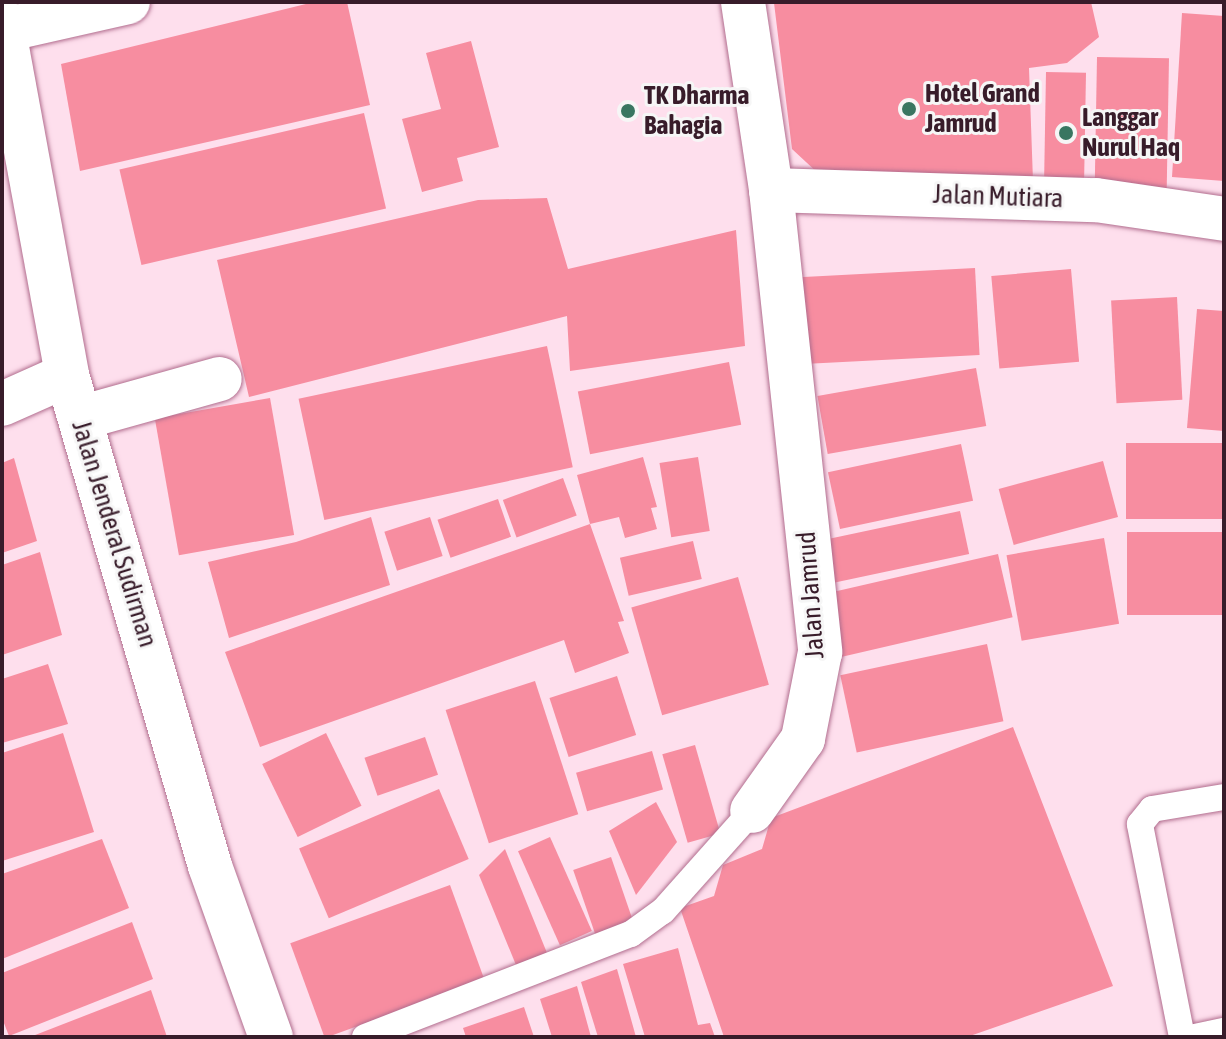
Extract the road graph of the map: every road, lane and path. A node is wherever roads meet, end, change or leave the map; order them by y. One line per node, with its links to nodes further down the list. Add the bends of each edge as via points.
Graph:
1 (128, 2): 3 (street)
2 (743, 2): 5 (street, Jalan Jamrud)
3 (3, 25): 4 (street, Jalan Jenderal Sudirman)
4 (10, 95): 7 (street, Jalan Jenderal Sudirman)
5 (771, 190): 6 (street, Jalan Mutiara, via 1096,200); 12 (street, Jalan Jamrud, via 820,652 803,739)
6 (1224, 219)
7 (67, 375): 9 (street); 10 (street, Jalan Jenderal Sudirman)
8 (220, 379): 10 (street)
9 (2, 404)
10 (80, 418): 14 (street, Jalan Jenderal Sudirman, via 210,866)
11 (1224, 797): 16 (lane, via 1152,809 1140,824)
12 (752, 811): 15 (lane, Jalan Jamrud, via 663,911 631,934)
13 (1224, 1031): 17 (lane)
14 (271, 1037)
15 (365, 1037)
16 (1182, 1037)
17 (1195, 1037)

